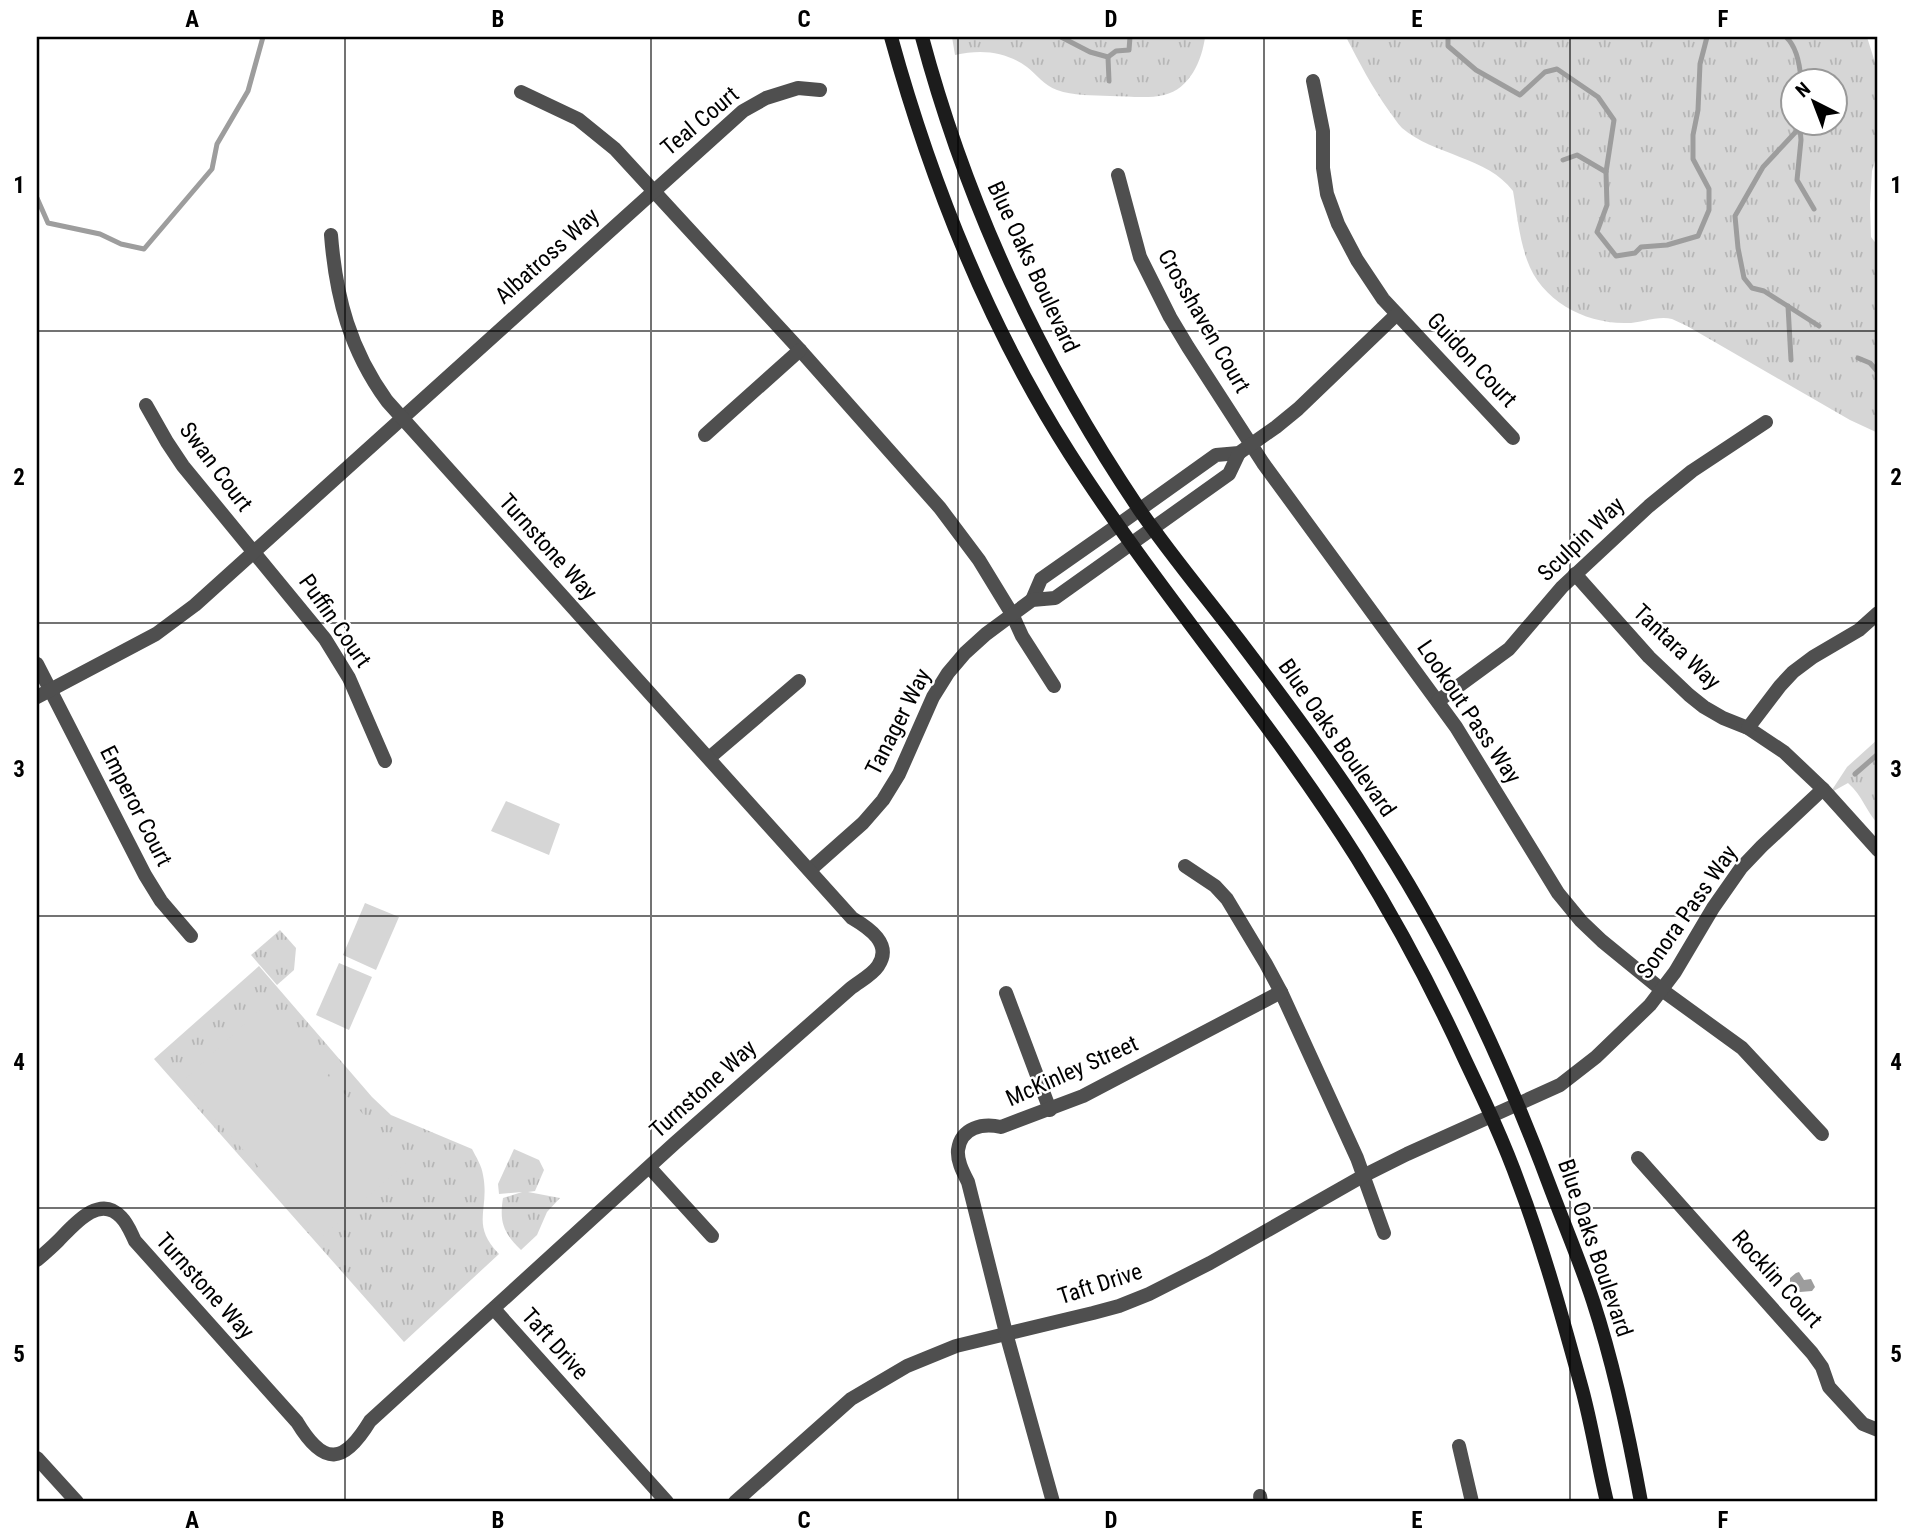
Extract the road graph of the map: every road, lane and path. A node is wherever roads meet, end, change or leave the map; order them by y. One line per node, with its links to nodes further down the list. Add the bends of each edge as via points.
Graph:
1 (891, 37): 18 (main road, via 933,173 983,292 1040,404)
2 (922, 37): 17 (main road, Blue Oaks Boulevard, via 961,162 1010,281 1077,409)
3 (1313, 81): 9 (street, Guidon Court, via 1332,211 1357,260)
4 (820, 90): 7 (street, Teal Court, via 798,88 743,111)
5 (521, 92): 7 (street, via 578,119)
6 (1118, 175): 16 (street, Crosshaven Court, via 1135,244 1150,279)
7 (654, 190): 10 (street); 12 (street, Albatross Way)
8 (331, 235): 12 (street, Turnstone Way, via 336,283 348,327 373,382)
9 (1397, 314): 15 (street, Guidon Court); 16 (street, via 1298,410)
10 (800, 350): 14 (street); 25 (street, via 940,508)
11 (146, 405): 21 (street, Swan Court, via 183,466)
12 (401, 419): 21 (street, Albatross Way); 33 (street, Turnstone Way)
13 (1766, 422): 22 (street, Sculpin Way, via 1671,487)
14 (705, 435)
15 (1513, 438)
16 (1245, 449): 17 (street, Tanager Way, via 1216,455); 19 (street, Tanager Way, via 1229,474); 31 (street, Lookout Pass Way)
17 (1139, 509): 18 (street, Tanager Way); 19 (main road, Blue Oaks Boulevard)
18 (1118, 525): 20 (main road); 23 (street, Tanager Way, via 1041,579)
19 (1153, 528): 20 (street, Tanager Way); 43 (main road, Blue Oaks Boulevard, via 1297,719 1383,844 1477,1013)
20 (1131, 544): 23 (street, Tanager Way, via 1055,598); 45 (main road, via 1274,736 1358,860 1419,964)
21 (255, 552): 29 (street, Albatross Way, via 156,634); 34 (street, Puffin Court, via 325,639 349,678)
22 (1575, 574): 31 (street, Sculpin Way, via 1509,649); 32 (street, Tantara Way, via 1689,695)
23 (1032, 600): 25 (street, Tanager Way)
24 (1878, 613): 32 (street, via 1793,672)
25 (1012, 614): 28 (street); 38 (street, Tanager Way, via 948,673 883,800)
26 (37, 664): 29 (street, Emperor Court)
27 (799, 681): 33 (street)
28 (1054, 685)
29 (51, 690): 30 (street, Albatross Way); 39 (street, Emperor Court, via 145,875)
30 (37, 697)
31 (1438, 701): 40 (street, Lookout Pass Way, via 1558,893 1602,941)
32 (1748, 728): 35 (street, Tantara Way, via 1784,752)
33 (709, 758): 38 (street, Turnstone Way)
34 (385, 761)
35 (1823, 789): 36 (street); 40 (street, Sonora Pass Way, via 1726,886)
36 (1878, 850)
37 (1185, 866): 41 (street, via 1227,899)
38 (810, 870): 48 (street, Turnstone Way, via 852,918 875,934 882,944 879,965)
39 (191, 936)
40 (1662, 990): 43 (street, Sonora Pass Way, via 1596,1057 1559,1085); 46 (street, Lookout Pass Way, via 1742,1048)
41 (1280, 992): 44 (street, McKinley Street); 49 (street)
42 (1006, 993): 44 (street)
43 (1518, 1104): 45 (street, Sonora Pass Way); 64 (main road, Blue Oaks Boulevard, via 1594,1302)
44 (1050, 1110): 54 (street, McKinley Street, via 1001,1128 979,1125 962,1139 958,1149)
45 (1491, 1116): 49 (street, Taft Drive); 63 (main road, via 1519,1182 1561,1315)
46 (1822, 1134)
47 (1638, 1158): 55 (street, Rocklin Court, via 1812,1353 1829,1387 1863,1424)
48 (650, 1168): 51 (street); 53 (street, Turnstone Way)
49 (1363, 1176): 50 (street); 54 (street, Taft Drive, via 1149,1294)
50 (1384, 1233)
51 (712, 1236)
52 (37, 1260): 53 (street, Turnstone Way, via 82,1217 107,1208 115,1212 135,1241 324,1454 349,1448 370,1420)
53 (494, 1309): 59 (street, Taft Drive)
54 (1006, 1334): 60 (street, Taft Drive, via 931,1355 867,1388); 61 (street, McKinley Street)
55 (1878, 1430)
56 (1459, 1446): 62 (street)
57 (39, 1465): 58 (street)
58 (77, 1502)
59 (667, 1502)
60 (734, 1502)
61 (1053, 1502)
62 (1472, 1502)
63 (1607, 1502)
64 (1641, 1502)

